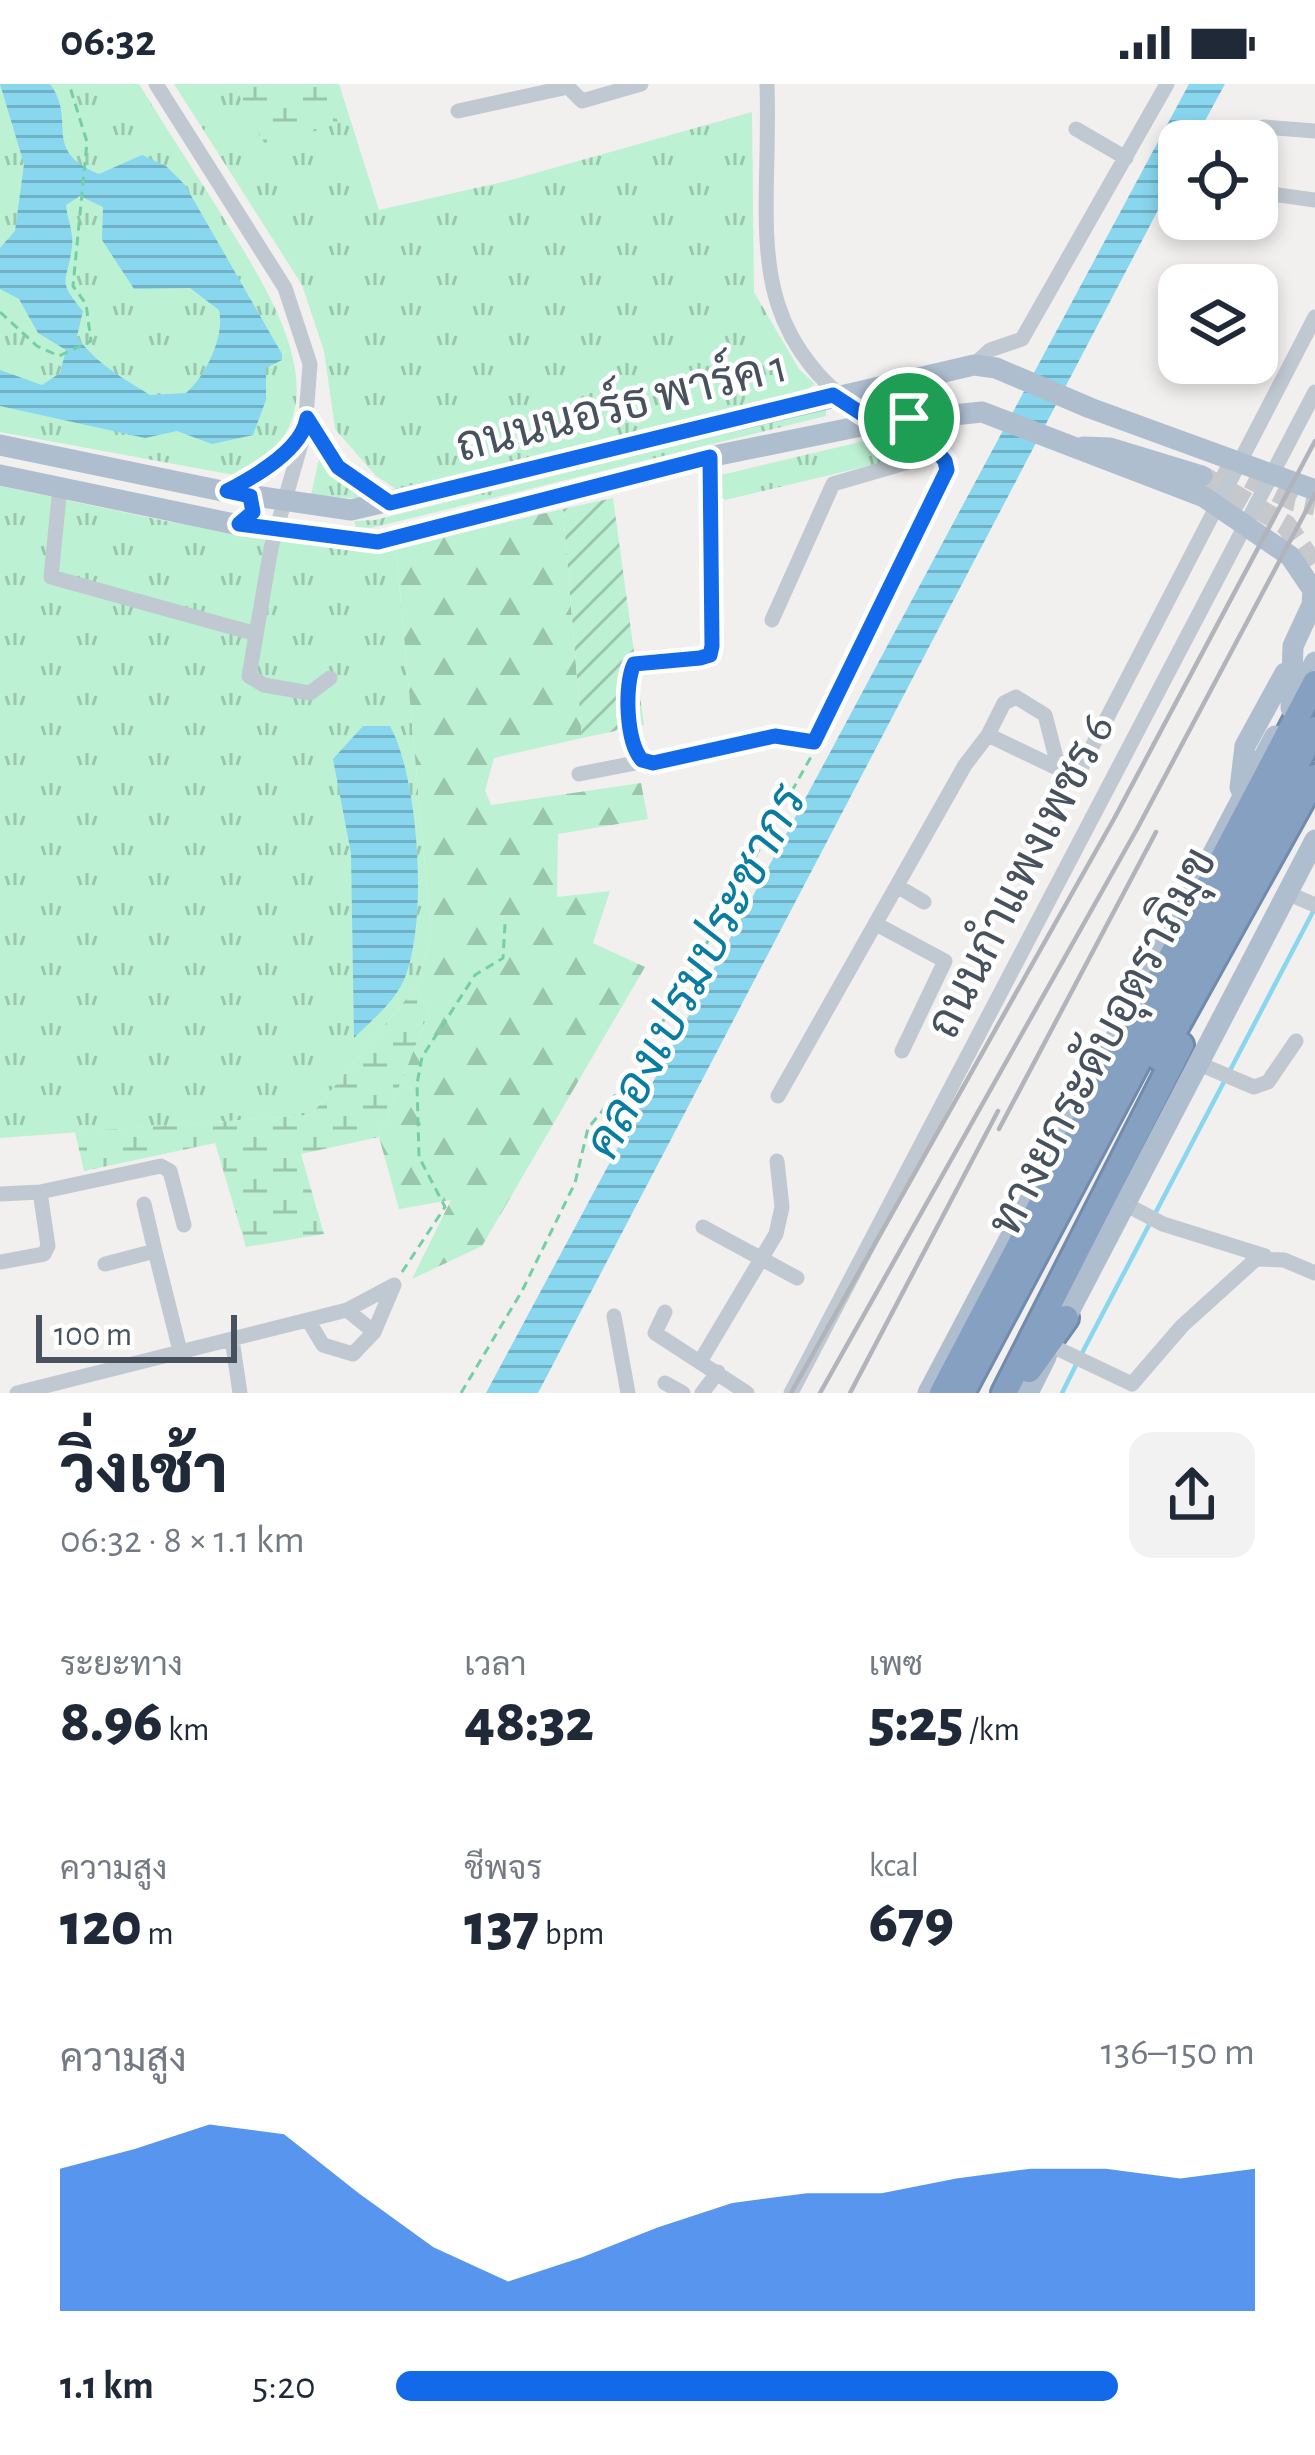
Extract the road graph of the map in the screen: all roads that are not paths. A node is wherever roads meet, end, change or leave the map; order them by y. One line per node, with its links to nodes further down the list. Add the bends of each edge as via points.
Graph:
1 (156, 84): 18 (street, via 285,289 310,364)
2 (640, 84): 5 (street, via 582,101 568,87)
3 (767, 84): 15 (street, via 770,287 791,341)
4 (1167, 84): 9 (street)
5 (458, 111)
6 (1076, 129): 9 (street)
7 (1315, 131): 8 (street)
8 (1278, 133)
9 (1126, 158): 13 (street, via 1022,339 990,350)
10 (1278, 195): 11 (street)
11 (1315, 200)
12 (1315, 317): 20 (street)
13 (985, 366): 15 (main road, ถนนนอร์ธ พาร์ค 1); 26 (main road)
14 (1315, 392): 27 (street, ถนนกำแพงเพชร 6)
15 (833, 395): 17 (street); 19 (street); 34 (main road, ถนนนอร์ธ พาร์ค 1)
16 (909, 418): 17 (main road, ถนนนอร์ธ พาร์ค 1); 22 (main road, ถนนนอร์ธ พาร์ค 1, via 982,412); 23 (street)
17 (876, 423): 19 (main road, ถนนนอร์ธ พาร์ค 1)
18 (306, 424): 31 (street, via 269,465); 33 (street); 34 (street, via 338,467)
19 (830, 431): 24 (main road, ถนนนอร์ธ พาร์ค 1)
20 (1252, 438): 25 (street); 26 (street)
21 (0, 445): 31 (main road, ถนนนอร์ธ พาร์ค 1)
22 (1071, 447): 26 (main road); 35 (main road, ถนนนอร์ธ พาร์ค 1)
23 (939, 453): 41 (street, via 833,484); 50 (street, via 946,480 814,742 775,736)
24 (710, 457): 40 (main road, ถนนนอร์ธ พาร์ค 1, via 405,536); 50 (street, via 710,655 634,664 633,749)
25 (1241, 459): 26 (main road); 27 (main road); 35 (street)
26 (1208, 461)
27 (1272, 472): 30 (main road); 38 (street, ถนนกำแพงเพชร 6)
28 (0, 475): 29 (main road, ถนนนอร์ธ พาร์ค 1)
29 (60, 487): 37 (main road, ถนนนอร์ธ พาร์ค 1); 42 (street, via 49,567 60,583)
30 (1315, 490)
31 (227, 491): 32 (main road, ถนนนอร์ธ พาร์ค 1)
32 (250, 496): 33 (main road, ถนนนอร์ธ พาร์ค 1); 37 (street, via 253,512)
33 (287, 502): 36 (main road, ถนนนอร์ธ พาร์ค 1); 39 (street)
34 (390, 503): 36 (main road, ถนนนอร์ธ พาร์ค 1)
35 (1217, 504): 38 (main road, ถนนนอร์ธ พาร์ค 1); 51 (street, via 1082,769)
36 (351, 510): 40 (street, via 345,528)
37 (239, 524): 39 (main road, ถนนนอร์ธ พาร์ค 1)
38 (1244, 524): 47 (main road, ถนนนอร์ธ พาร์ค 1, via 1290,556 1313,590 1293,646); 99 (street, ถนนกำแพงเพชร 6)
39 (276, 530): 40 (main road, ถนนนอร์ธ พาร์ค 1); 42 (street)
40 (352, 541)
41 (772, 620)
42 (254, 632): 45 (street, via 247,668 256,682 310,692)
43 (1315, 662): 47 (main road)
44 (1285, 673): 54 (main road, via 1245,746)
45 (330, 678)
46 (1315, 683): 101 (highway)
47 (1291, 708): 54 (main road)
48 (1315, 729): 102 (highway, ทางยกระดับอุตราภิมุข)
49 (988, 735): 51 (street); 51 (street, via 1006,700 1016,697 1045,715); 57 (street)
50 (642, 760): 52 (street)
51 (1059, 770)
52 (579, 775)
53 (1315, 777): 103 (highway, ทางยกระดับอุตราภิมุข)
54 (1239, 799): 79 (main road)
55 (1315, 801): 104 (highway, via 1208,994)
56 (1315, 840): 58 (main road)
57 (897, 886): 59 (street); 60 (street)
58 (1302, 900): 63 (main road)
59 (924, 902)
60 (876, 924): 62 (street, via 945,961); 64 (street)
61 (1296, 1042): 63 (street, via 1268,1082 1254,1087)
62 (902, 1051)
63 (1207, 1068): 68 (main road)
64 (778, 1096)
65 (777, 1161): 74 (street, via 782,1207)
66 (40, 1192): 67 (street); 70 (street, via 161,1166 170,1171); 75 (street, via 44,1254)
67 (0, 1194)
68 (1123, 1203): 73 (street, via 1162,1224); 83 (main road)
69 (143, 1204): 72 (street)
70 (184, 1225)
71 (703, 1226): 74 (street)
72 (155, 1251): 76 (street); 88 (street)
73 (1268, 1257): 77 (street); 92 (street, via 1248,1264 1182,1325)
74 (761, 1258): 78 (street); 89 (street)
75 (0, 1262)
76 (105, 1264)
77 (1315, 1273)
78 (797, 1278)
79 (982, 1290): 100 (main road); 101 (highway)
80 (347, 1310): 84 (street); 85 (street); 85 (street, via 394,1285)
81 (664, 1312): 89 (street, via 655,1333)
82 (614, 1316): 95 (street)
83 (1066, 1318): 87 (main road); 104 (highway)
84 (308, 1320): 85 (street, via 310,1333 336,1352 353,1354); 86 (street)
85 (374, 1332)
86 (232, 1339): 88 (street); 94 (street)
87 (1060, 1350): 92 (street); 105 (main road)
88 (180, 1352): 93 (street)
89 (700, 1360): 90 (street)
90 (718, 1372): 97 (street); 98 (street)
91 (665, 1383): 96 (street)
92 (1129, 1388)
93 (17, 1393)
94 (240, 1393)
95 (628, 1393)
96 (683, 1393)
97 (702, 1393)
98 (747, 1393)
99 (791, 1393)
100 (928, 1393)
101 (941, 1393)
102 (962, 1393)
103 (980, 1393)
104 (1008, 1393)
105 (1028, 1393)

